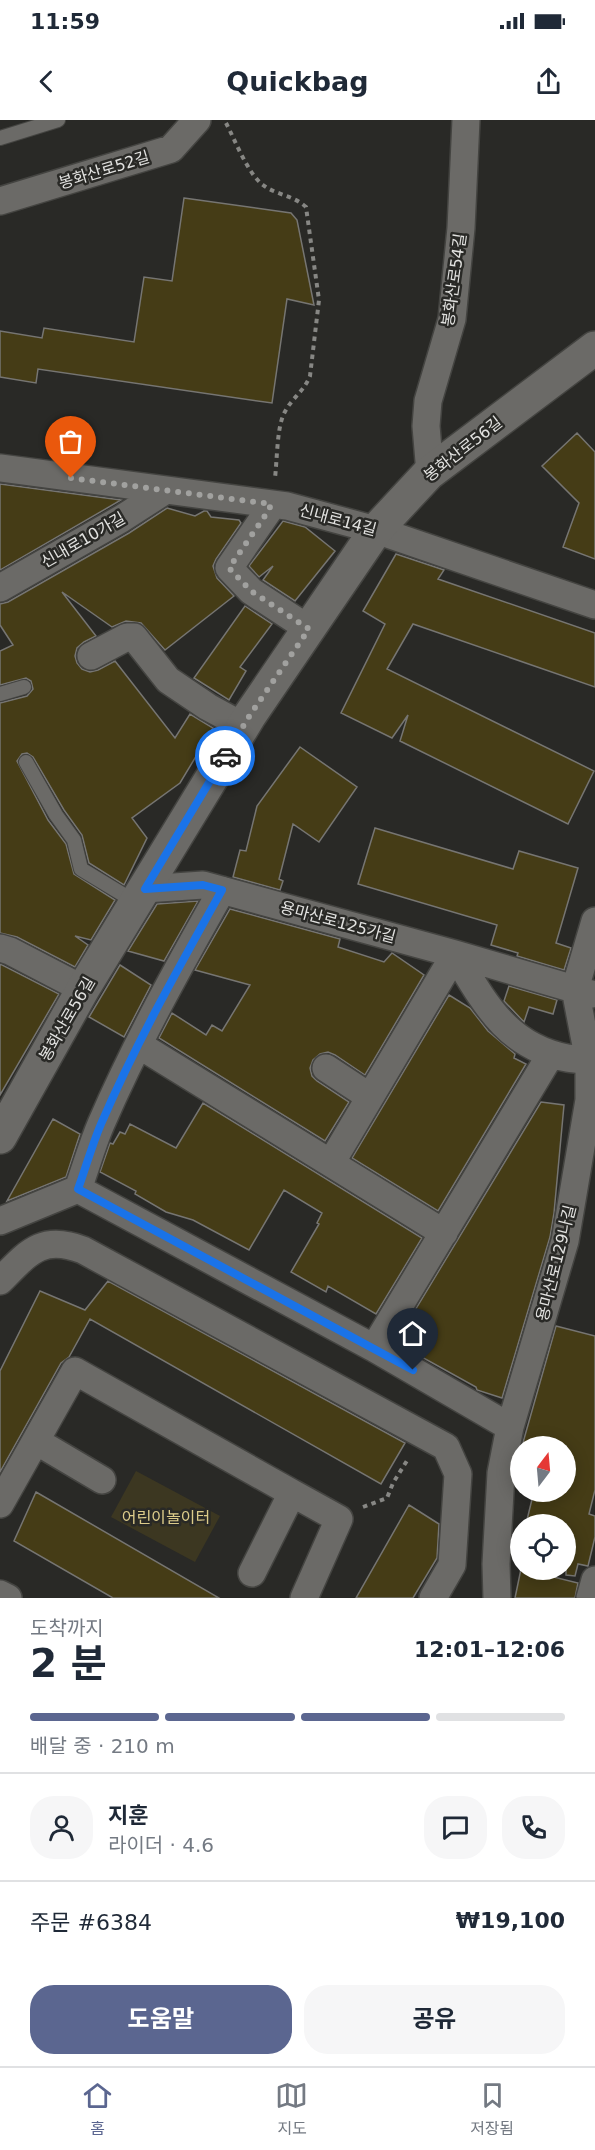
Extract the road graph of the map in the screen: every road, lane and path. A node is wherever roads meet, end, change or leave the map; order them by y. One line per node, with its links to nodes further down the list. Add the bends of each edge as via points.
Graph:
1 (58, 120): 5 (lane)
2 (196, 120): 6 (street, 봉화산로52길, via 171,149)
3 (224, 120): 11 (path, via 263,185 297,199 306,207 320,300 310,376 282,417)
4 (466, 120): 9 (street, 봉화산로54길, via 452,319 428,401)
5 (0, 138)
6 (0, 201)
7 (595, 348): 9 (street, 봉화산로56길)
8 (0, 468): 10 (street, 신내로14길)
9 (430, 473): 12 (street, 봉화산로56길)
10 (166, 490): 11 (street, 신내로14길); 13 (street, 신내로10가길)
11 (271, 504): 12 (street, 신내로14길); 15 (street, via 229,568 251,591)
12 (376, 530): 14 (street, 신내로14길); 15 (street, 봉화산로56길)
13 (0, 588)
14 (595, 606)
15 (309, 629): 19 (street, 봉화산로56길)
16 (91, 656): 19 (street, via 134,637 168,680)
17 (24, 687): 18 (lane)
18 (0, 694)
19 (243, 726): 22 (street, 봉화산로56길)
20 (26, 762): 22 (lane, via 74,840 81,869)
21 (222, 890): 22 (street, 용마산로125가길, via 203,885); 25 (street, 용마산로125가길); 28 (street)
22 (141, 896): 26 (street, 봉화산로56길)
23 (595, 921): 27 (street, 용마산로129나길)
24 (0, 948): 26 (street)
25 (454, 954): 27 (street, 용마산로125가길); 29 (street, via 487,1008 503,1025); 32 (street)
26 (83, 989): 33 (street, 봉화산로56길)
27 (585, 992): 30 (street, 용마산로129나길)
28 (139, 1045): 35 (street); 36 (street, via 101,1125)
29 (551, 1054): 30 (street); 38 (street)
30 (592, 1061): 34 (street, 용마산로129나길)
31 (326, 1068): 32 (street)
32 (370, 1097): 35 (street)
33 (0, 1137)
34 (588, 1145): 41 (street, 용마산로129나길, via 565,1242)
35 (331, 1163): 38 (street)
36 (78, 1189): 37 (street); 40 (street)
37 (0, 1221)
38 (444, 1233): 40 (street)
39 (0, 1281): 42 (street, via 37,1247 69,1244)
40 (374, 1348): 41 (street)
41 (510, 1427): 54 (street, 용마산로129나길, via 501,1473)
42 (423, 1435): 47 (path, via 387,1498 351,1509); 53 (street, via 446,1447 458,1474 452,1565)
43 (36, 1441): 44 (street); 45 (street, via 75,1371); 46 (street)
44 (102, 1480)
45 (292, 1493): 47 (street); 48 (street)
46 (0, 1504)
47 (339, 1519): 52 (street)
48 (252, 1573)
49 (595, 1580): 55 (street)
50 (0, 1594): 51 (street)
51 (8, 1598)
52 (304, 1598)
53 (433, 1598)
54 (497, 1598)
55 (590, 1598)

